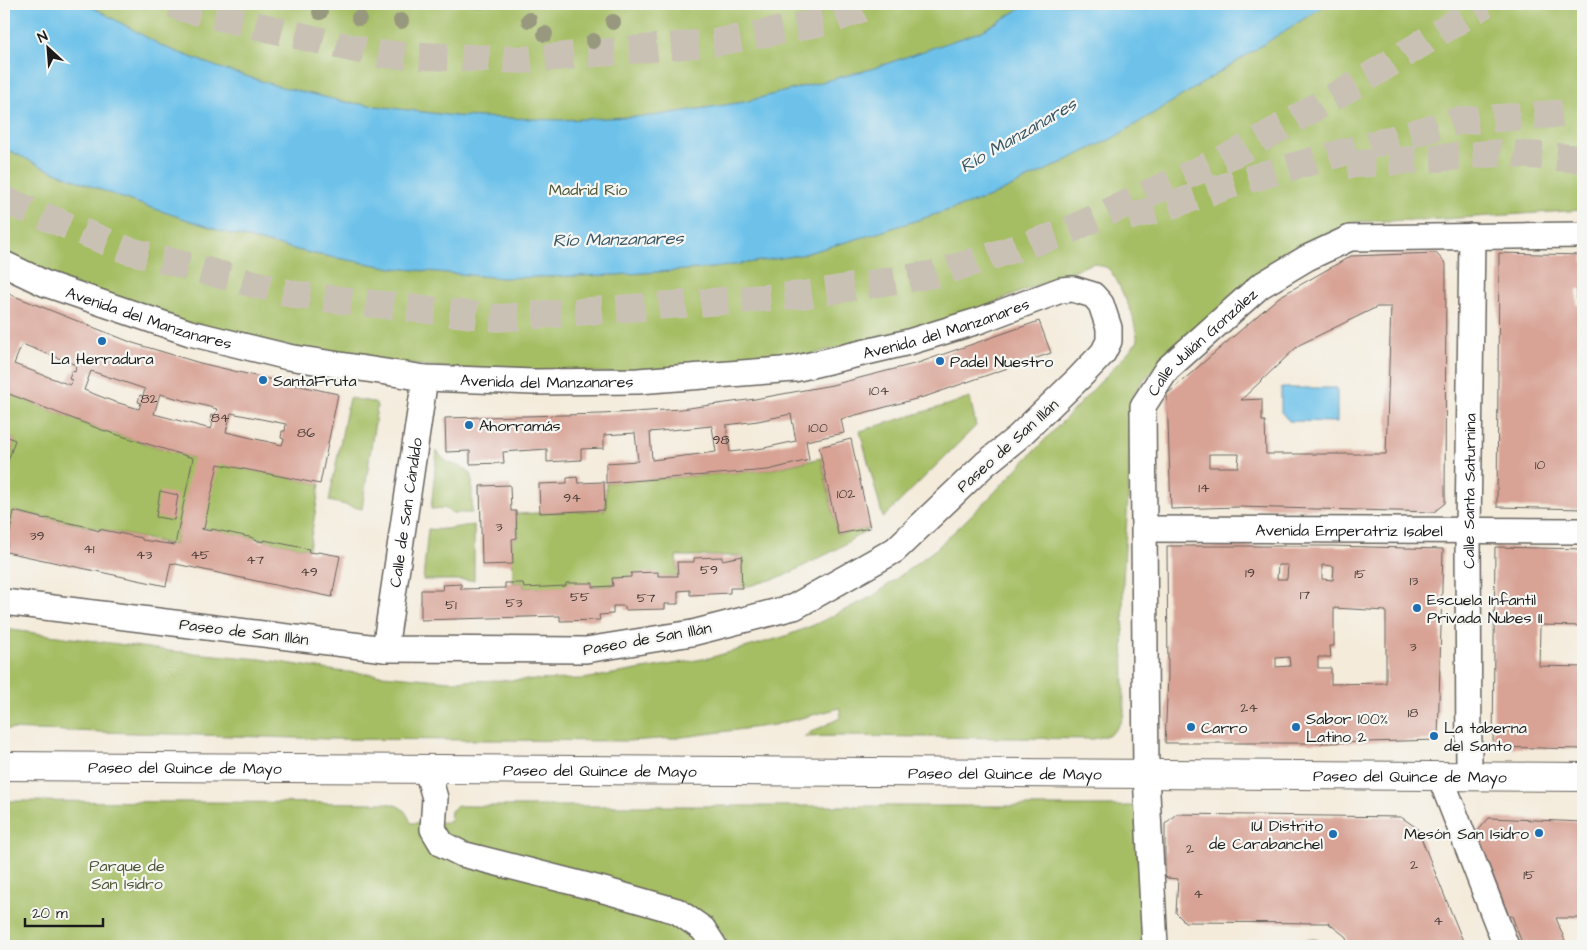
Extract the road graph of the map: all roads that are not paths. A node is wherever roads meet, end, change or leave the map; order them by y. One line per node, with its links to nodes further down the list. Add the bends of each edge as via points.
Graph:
1 (1583, 235): 2 (street, Calle Julián González)
2 (1472, 236): 6 (street, Calle Julián González, via 1350,238 1307,258 1260,286 1212,327 1167,368 1143,406); 7 (street, Calle Santa Saturnina)
3 (4, 264): 5 (street, Avenida del Manzanares, via 46,284 190,333 288,357)
4 (1093, 295): 5 (street, Avenida del Manzanares, via 1073,289 1061,290 909,342 794,369 638,381); 10 (street, Paseo de San Illán, via 1106,316 1110,328 1109,341 1079,378 895,550 794,606 692,633 586,650)
5 (425, 378): 10 (street, Calle de San Cándido)
6 (1145, 529): 7 (street, Avenida Emperatriz Isabel); 13 (street, Calle Julián González)
7 (1468, 531): 8 (street, Avenida Emperatriz Isabel); 15 (street, Calle Santa Saturnina)
8 (1583, 531)
9 (4, 602): 10 (street, Paseo de San Illán)
10 (385, 649)
11 (4, 766): 12 (street, Paseo del Quince de Mayo)
12 (427, 770): 13 (street, Paseo del Quince de Mayo); 17 (street, via 435,798 433,828 442,844 462,854 677,911 703,929)
13 (1146, 775): 14 (street, Paseo del Quince de Mayo); 18 (street, Calle Julián González)
14 (1440, 776): 15 (street, Paseo del Quince de Mayo); 19 (street)
15 (1469, 776): 16 (street, Paseo del Quince de Mayo)
16 (1583, 777)
17 (714, 946)
18 (1155, 946)
19 (1506, 946)

